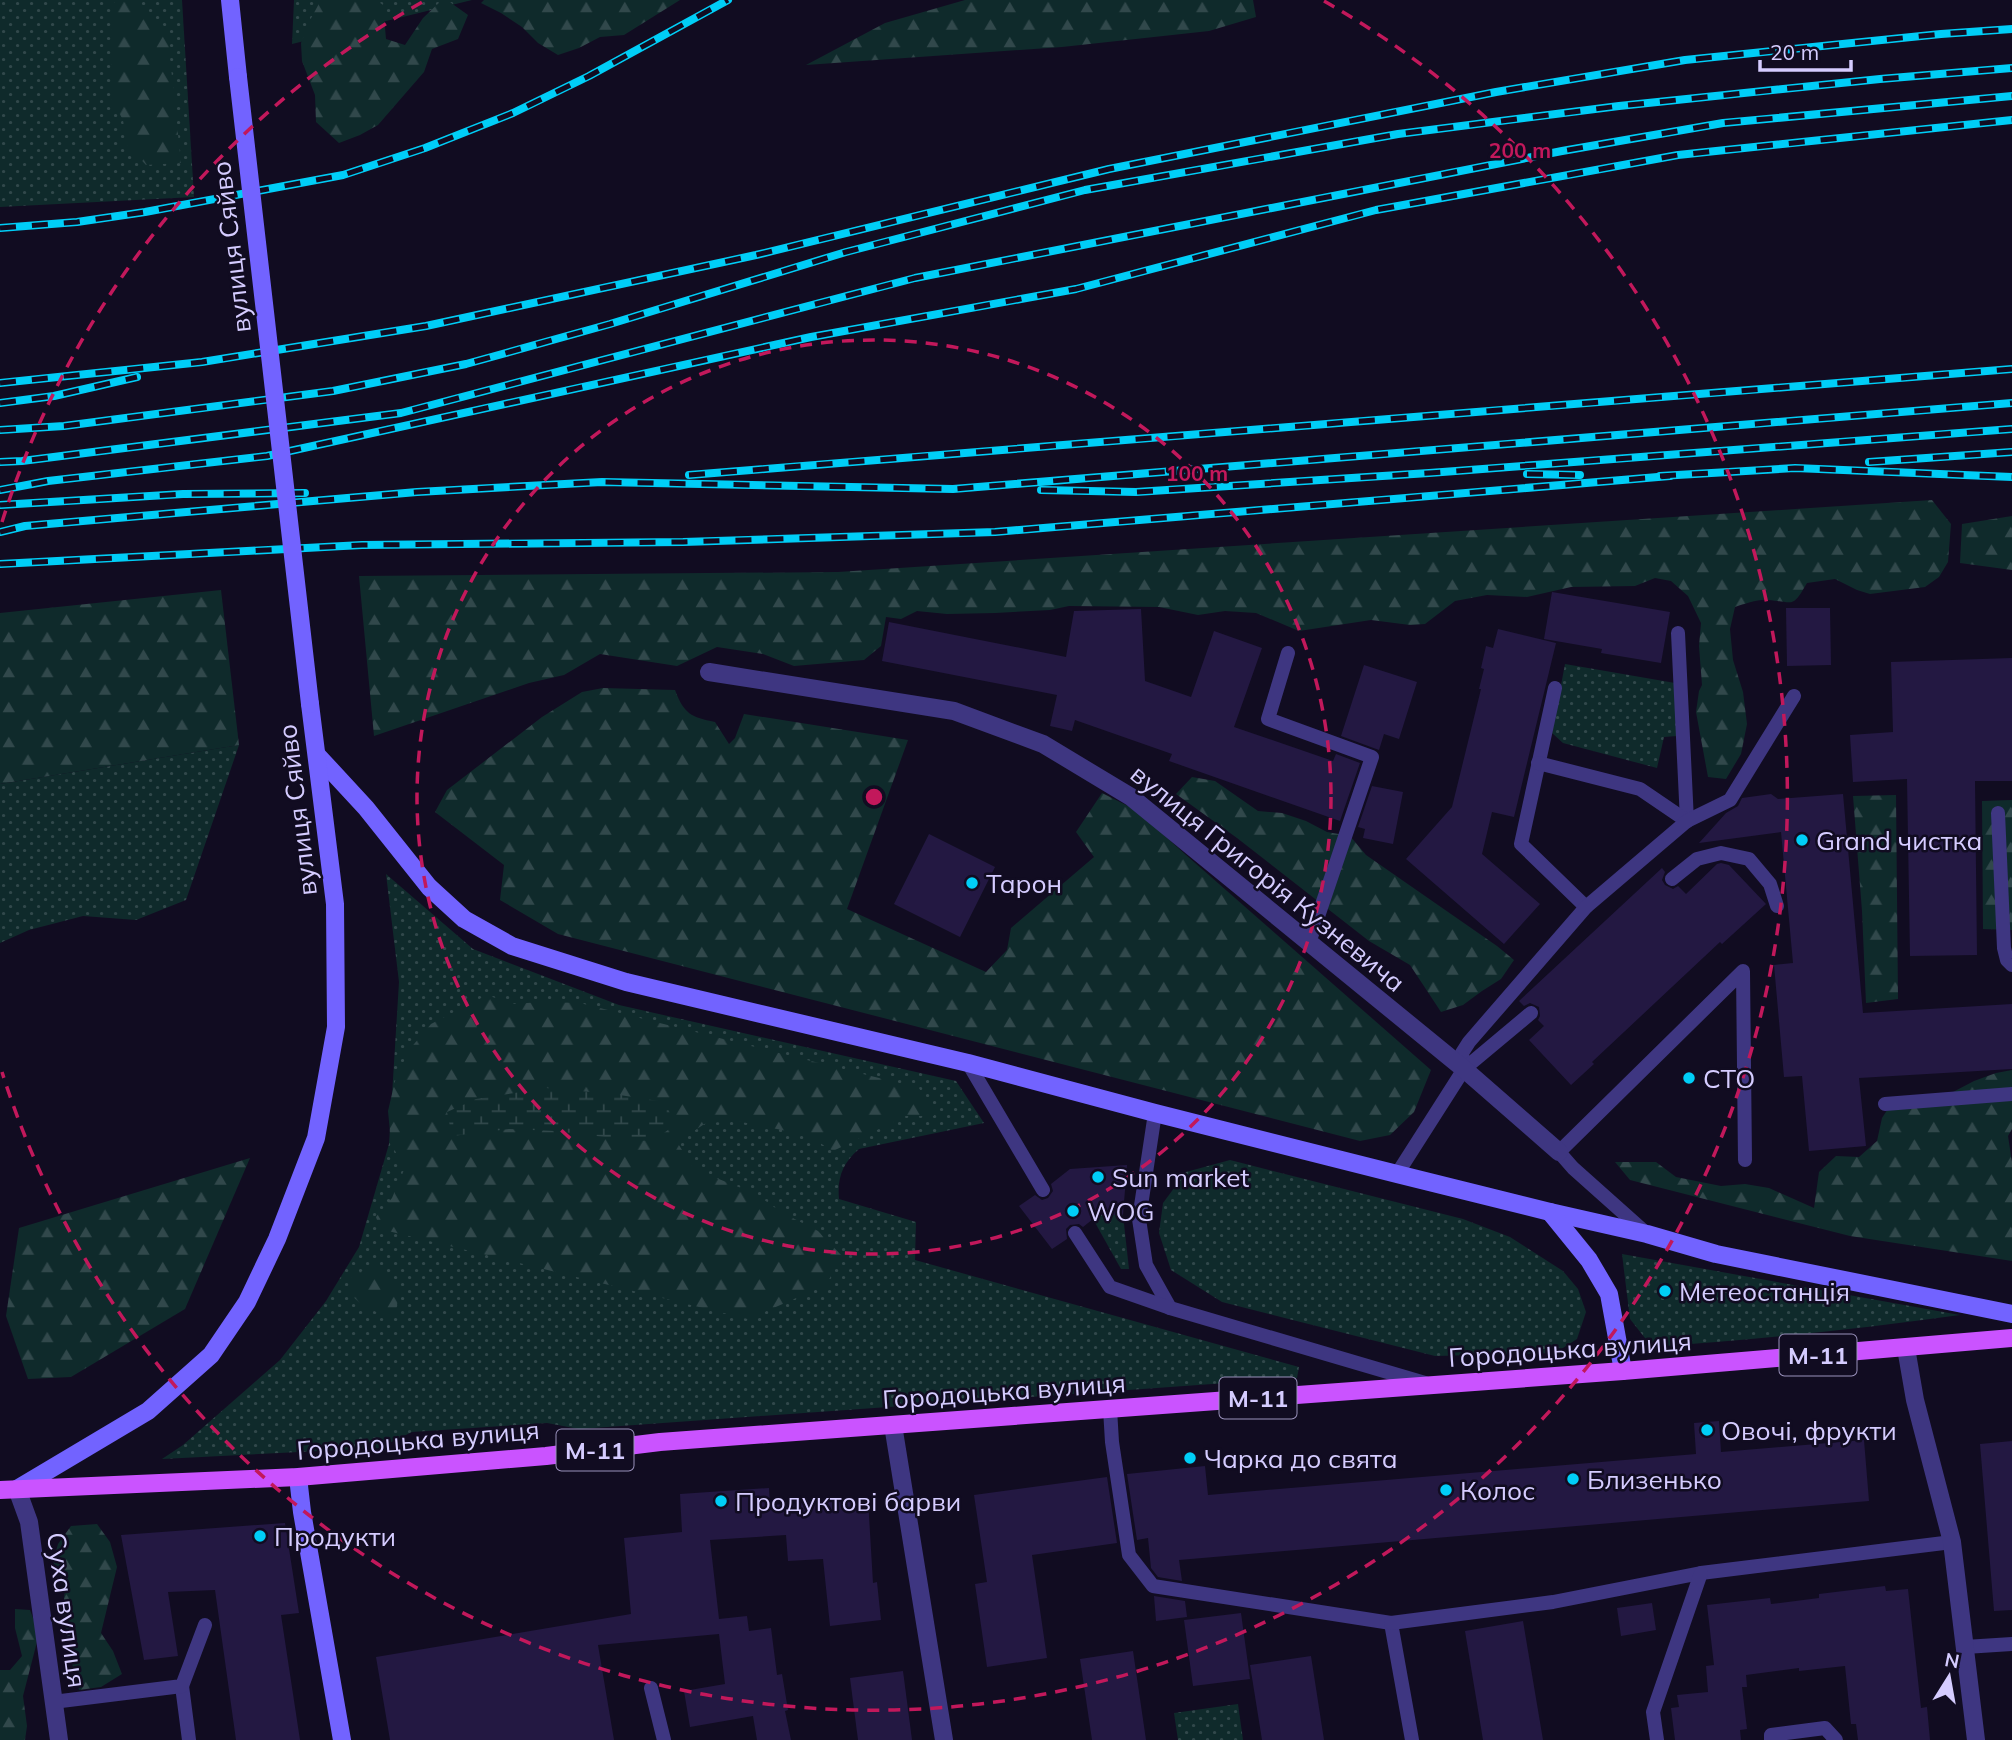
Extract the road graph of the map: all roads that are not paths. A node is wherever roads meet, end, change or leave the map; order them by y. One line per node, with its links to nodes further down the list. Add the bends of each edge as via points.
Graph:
1 (230, 0): 7 (main road, вулиця Сяйво, bridge)
2 (1678, 633): 10 (lane)
3 (1288, 653): 14 (lane, via 1268,719 1372,757)
4 (709, 672): 14 (street, вулиця Григорія Кузневича, via 954,711 1043,744 1131,797)
5 (1555, 688): 8 (lane)
6 (1794, 696): 10 (lane, via 1730,800)
7 (317, 755): 17 (main road, via 429,887 464,919 512,946 626,982); 38 (main road, вулиця Сяйво, via 335,904 336,1027 316,1138 278,1239 247,1301 211,1355 148,1411)
8 (1538, 763): 10 (lane, via 1640,789); 13 (lane, via 1521,844)
9 (1998, 813): 15 (lane, via 2004,948)
10 (1687, 821): 13 (lane)
11 (1672, 879): 12 (lane, via 1698,859 1721,853 1749,859 1770,884)
12 (1777, 906)
13 (1586, 907): 18 (lane, via 1469,1042 1462,1053)
14 (1309, 943): 18 (street, вулиця Григорія Кузневича)
15 (2012, 965)
16 (1531, 1013): 18 (lane)
17 (968, 1063): 21 (main road); 25 (lane)
18 (1464, 1069): 22 (street, вулиця Григорія Кузневича); 24 (lane)
19 (2012, 1094): 20 (lane)
20 (1885, 1104)
21 (1156, 1113): 24 (main road); 29 (lane, via 1139,1219 1146,1265)
22 (1559, 1152): 23 (lane, via 1743,971); 28 (lane, вулиця Григорія Кузневича)
23 (1745, 1160)
24 (1397, 1174): 26 (main road)
25 (1043, 1190)
26 (1550, 1212): 28 (main road); 33 (main road, via 1589,1260 1609,1294)
27 (1075, 1233): 29 (lane, via 1110,1287)
28 (1647, 1234): 30 (main road, via 1716,1254)
29 (1170, 1308): 34 (lane)
30 (2012, 1314)
31 (2012, 1338): 32 (main road, Городоцька вулиця / М-11)
32 (1906, 1348): 33 (main road, Городоцька вулиця / М-11); 39 (street)
33 (1623, 1371): 34 (main road, Городоцька вулиця / М-11)
34 (1433, 1385): 35 (main road, Городоцька вулиця / М-11)
35 (1110, 1409): 36 (main road, Городоцька вулиця / М-11); 41 (lane, via 1129,1555 1153,1586)
36 (893, 1425): 37 (main road, Городоцька вулиця / М-11); 52 (street)
37 (298, 1476): 38 (main road, Городоцька вулиця / М-11); 50 (main road)
38 (9, 1490): 47 (street, Суха вулиця, via 29,1522)
39 (1952, 1542): 40 (lane); 44 (street)
40 (1700, 1573): 41 (lane, via 1553,1602); 54 (lane, via 1653,1713)
41 (1391, 1623): 53 (lane)
42 (205, 1625): 45 (lane)
43 (2012, 1644): 44 (lane)
44 (1965, 1647): 57 (street)
45 (182, 1686): 47 (lane); 49 (lane)
46 (651, 1688): 51 (lane)
47 (53, 1702): 48 (street, Суха вулиця)
48 (59, 1740)
49 (189, 1740)
50 (342, 1740)
51 (664, 1740)
52 (944, 1740)
53 (1412, 1740)
54 (1657, 1740)
55 (1771, 1740): 56 (lane, via 1771,1735 1825,1728)
56 (1836, 1740)
57 (1976, 1740)

